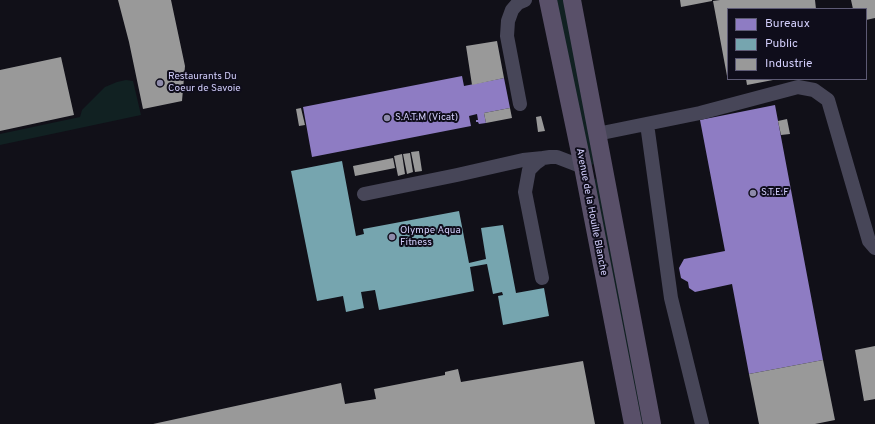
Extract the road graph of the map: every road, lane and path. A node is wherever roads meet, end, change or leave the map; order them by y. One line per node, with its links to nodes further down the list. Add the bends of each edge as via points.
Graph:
1 (525, 0): 4 (lane, via 512,10 507,28)
2 (548, 0): 8 (main road, Avenue de la Houille Blanche)
3 (572, 0): 6 (main road, Avenue de la Houille Blanche)
4 (520, 104)
5 (647, 124): 6 (lane); 10 (lane, via 798,87 814,90 828,100); 14 (lane, via 671,298)
6 (597, 134): 13 (main road, Avenue de la Houille Blanche)
7 (543, 158): 8 (lane, via 557,156); 9 (lane); 11 (lane, via 529,170 525,192)
8 (583, 167): 12 (main road, Avenue de la Houille Blanche)
9 (364, 194)
10 (873, 243)
11 (542, 278)
12 (633, 424)
13 (652, 424)
14 (702, 424)

